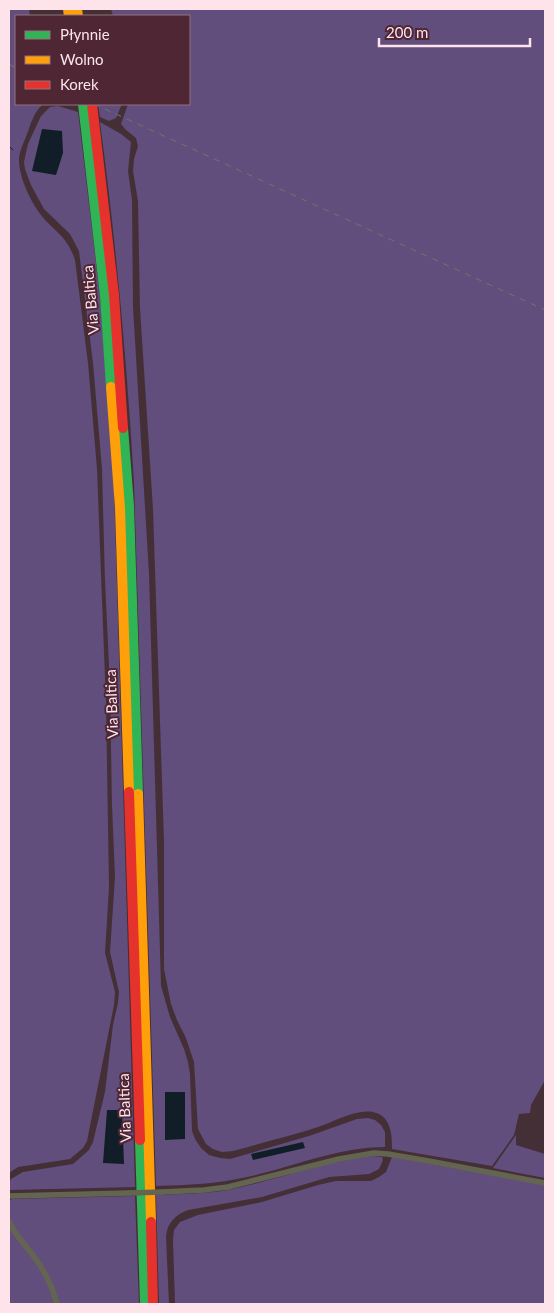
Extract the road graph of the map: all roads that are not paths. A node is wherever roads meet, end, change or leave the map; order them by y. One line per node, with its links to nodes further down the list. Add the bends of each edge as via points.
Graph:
1 (83, 105): 3 (highway, Via Baltica)
2 (92, 105): 3 (highway, Via Baltica)
3 (90, 119): 8 (highway, Via Baltica, via 120,508); 9 (highway, Via Baltica, via 114,295 129,506)
4 (545, 1182): 5 (street, bridge, via 374,1153 204,1190)
5 (9, 1196)
6 (9, 1221): 7 (street, via 41,1267)
7 (57, 1304)
8 (145, 1304)
9 (154, 1304)

